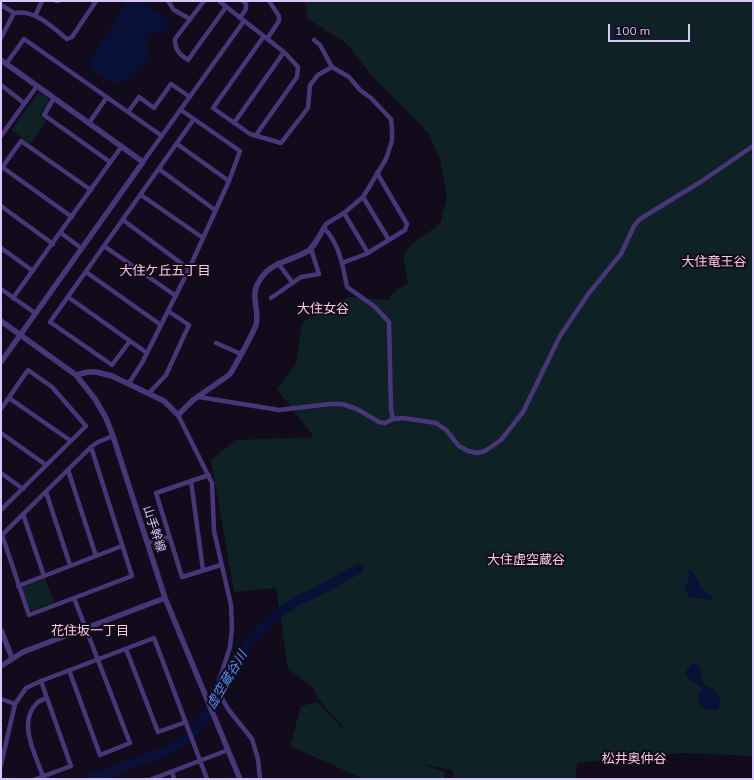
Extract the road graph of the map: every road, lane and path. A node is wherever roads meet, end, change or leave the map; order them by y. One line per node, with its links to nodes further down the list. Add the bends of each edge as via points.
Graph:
1 (42, 1): 11 (street)
2 (96, 1): 11 (street, via 72,38 67,39 54,26)
3 (168, 1): 12 (street, via 174,10)
4 (204, 1): 12 (street)
5 (219, 1): 9 (street)
6 (243, 1): 13 (street, via 246,9)
7 (269, 1): 14 (street, via 279,20)
8 (1, 6): 10 (street)
9 (226, 7): 12 (street, via 188,60 177,52 175,39); 13 (street)
10 (10, 10): 11 (street); 15 (street)
11 (35, 16)
12 (190, 19)
13 (242, 19): 14 (street); 23 (street)
14 (265, 37): 17 (street); 29 (street, via 213,108)
15 (1, 38)
16 (314, 40): 19 (street, via 320,45)
17 (284, 52): 29 (street); 32 (street, via 298,67 297,77)
18 (4, 62): 21 (street); 22 (street, via 24,39)
19 (332, 67): 32 (street, via 318,75 310,85 308,108 281,143); 42 (street, via 349,77 391,119 392,141 386,159)
20 (1, 85): 25 (street)
21 (37, 86): 24 (street); 25 (street)
22 (107, 97): 27 (street); 30 (street)
23 (190, 97): 26 (street); 27 (street, via 171,84 154,108 139,97)
24 (54, 98): 30 (street); 38 (street, via 44,115)
25 (24, 103): 31 (street)
26 (181, 110): 28 (street); 34 (street)
27 (128, 112): 34 (street)
28 (194, 119): 35 (street); 43 (street, via 240,151)
29 (234, 122): 32 (street, via 250,134)
30 (89, 123): 36 (street)
31 (3, 128): 33 (street)
32 (256, 135)
33 (1, 136)
34 (162, 136): 39 (street)
35 (177, 144): 41 (street); 43 (street)
36 (122, 146): 38 (street); 39 (street)
37 (753, 146): 91 (street, via 640,219 621,254 589,293 560,336 523,412 500,440 485,451 477,453 459,446 446,430 436,423)
38 (110, 162): 44 (street)
39 (143, 162): 59 (street)
40 (1, 168): 44 (street, via 21,141); 50 (street)
41 (159, 169): 45 (street); 48 (street)
42 (377, 173): 46 (street); 55 (street, via 407,224 405,230)
43 (229, 181): 48 (street)
44 (91, 190): 50 (street)
45 (141, 195): 51 (street); 54 (street)
46 (363, 197): 49 (street); 55 (street)
47 (1, 206): 56 (street)
48 (215, 210): 54 (street)
49 (344, 213): 52 (street); 61 (street)
50 (72, 217): 53 (street)
51 (123, 220): 57 (street); 64 (street)
52 (324, 228): 60 (street); 63 (street, via 332,236)
53 (60, 233): 56 (street); 59 (street)
54 (203, 238): 64 (street)
55 (389, 240): 61 (street)
56 (53, 244): 65 (street)
57 (104, 246): 66 (street); 69 (street)
58 (1, 248): 65 (street)
59 (81, 248): 74 (street)
60 (310, 249): 62 (street); 67 (street, via 318,274 301,277)
61 (368, 253): 63 (street)
62 (278, 263): 67 (street); 82 (street, via 267,271 258,283 254,301 256,324)
63 (342, 264): 91 (street, via 347,287 374,306 390,322)
64 (189, 269): 69 (street)
65 (33, 271): 71 (street)
66 (86, 272): 70 (street); 76 (street)
67 (292, 282): 72 (street)
68 (1, 289): 71 (street)
69 (176, 296): 73 (street)
70 (68, 297): 78 (street); 78 (street, via 50,322 112,365)
71 (14, 298): 74 (street)
72 (271, 298)
73 (168, 310): 76 (street); 86 (street, via 189,325 166,375)
74 (35, 313): 77 (street)
75 (1, 321): 77 (street, 山手幹線)
76 (161, 325): 81 (street)
77 (21, 335): 80 (street); 84 (street, 山手幹線)
78 (130, 341): 81 (street)
79 (216, 343): 82 (street)
80 (3, 353): 83 (street)
81 (147, 353): 85 (street)
82 (241, 354): 87 (street, via 229,375)
83 (1, 362)
84 (76, 375): 85 (street, via 96,372); 93 (street, 山手幹線, via 95,399)
85 (129, 383): 86 (street)
86 (150, 393): 90 (street, via 168,404)
87 (199, 397): 90 (street); 91 (street, via 279,410 342,404 357,409 379,422 385,423)
88 (9, 398): 89 (street); 94 (street); 94 (street, via 28,370 52,387 86,426)
89 (1, 409)
90 (178, 415): 99 (street)
91 (393, 418)
92 (1, 433): 96 (street)
93 (113, 436): 95 (street); 107 (street, 山手幹線)
94 (71, 441): 96 (street)
95 (91, 447): 97 (street); 108 (street)
96 (46, 465): 101 (street)
97 (68, 470): 102 (street); 109 (street)
98 (1, 473): 101 (street)
99 (209, 475): 100 (street); 111 (street, via 214,495 214,531)
100 (191, 481): 106 (street, via 156,493); 112 (street)
101 (23, 489): 103 (street)
102 (46, 492): 104 (street); 110 (street)
103 (1, 510)
104 (23, 514): 105 (street); 113 (street)
105 (1, 536): 114 (street)
106 (169, 537): 107 (street); 112 (street, via 182,578)
107 (147, 543): 116 (street, 山手幹線)
108 (122, 546): 109 (street); 115 (street, via 132,576)
109 (96, 556): 110 (street)
110 (70, 565): 113 (street)
111 (221, 565): 112 (street); 139 (street, via 231,605 232,628 230,648 218,691 252,739)
112 (202, 570)
113 (44, 576): 114 (street)
114 (18, 586): 115 (street, via 29,615)
115 (74, 598): 117 (street)
116 (165, 598): 117 (street); 129 (street, 山手幹線)
117 (86, 627): 120 (street); 121 (street)
118 (1, 630): 120 (street)
119 (126, 649): 121 (street); 128 (street, via 158,732); 128 (street, via 154,638)
120 (12, 658): 122 (street)
121 (98, 659): 123 (street); 123 (street, via 130,743 124,746 100,755)
122 (1, 666)
123 (69, 670): 124 (street)
124 (41, 681): 125 (street); 127 (street, via 26,688)
125 (47, 698): 133 (street, via 36,704 27,726); 133 (street, via 71,766)
126 (1, 699): 127 (street)
127 (15, 704): 131 (street)
128 (186, 722): 130 (street)
129 (228, 750): 130 (street); 138 (street, 山手幹線)
130 (200, 761): 132 (street); 137 (street)
131 (1, 765)
132 (172, 772): 135 (street); 136 (street)
133 (44, 778): 134 (street)
134 (36, 779)
135 (152, 779)
136 (174, 779)
137 (207, 779)
138 (240, 779)
139 (260, 779)

